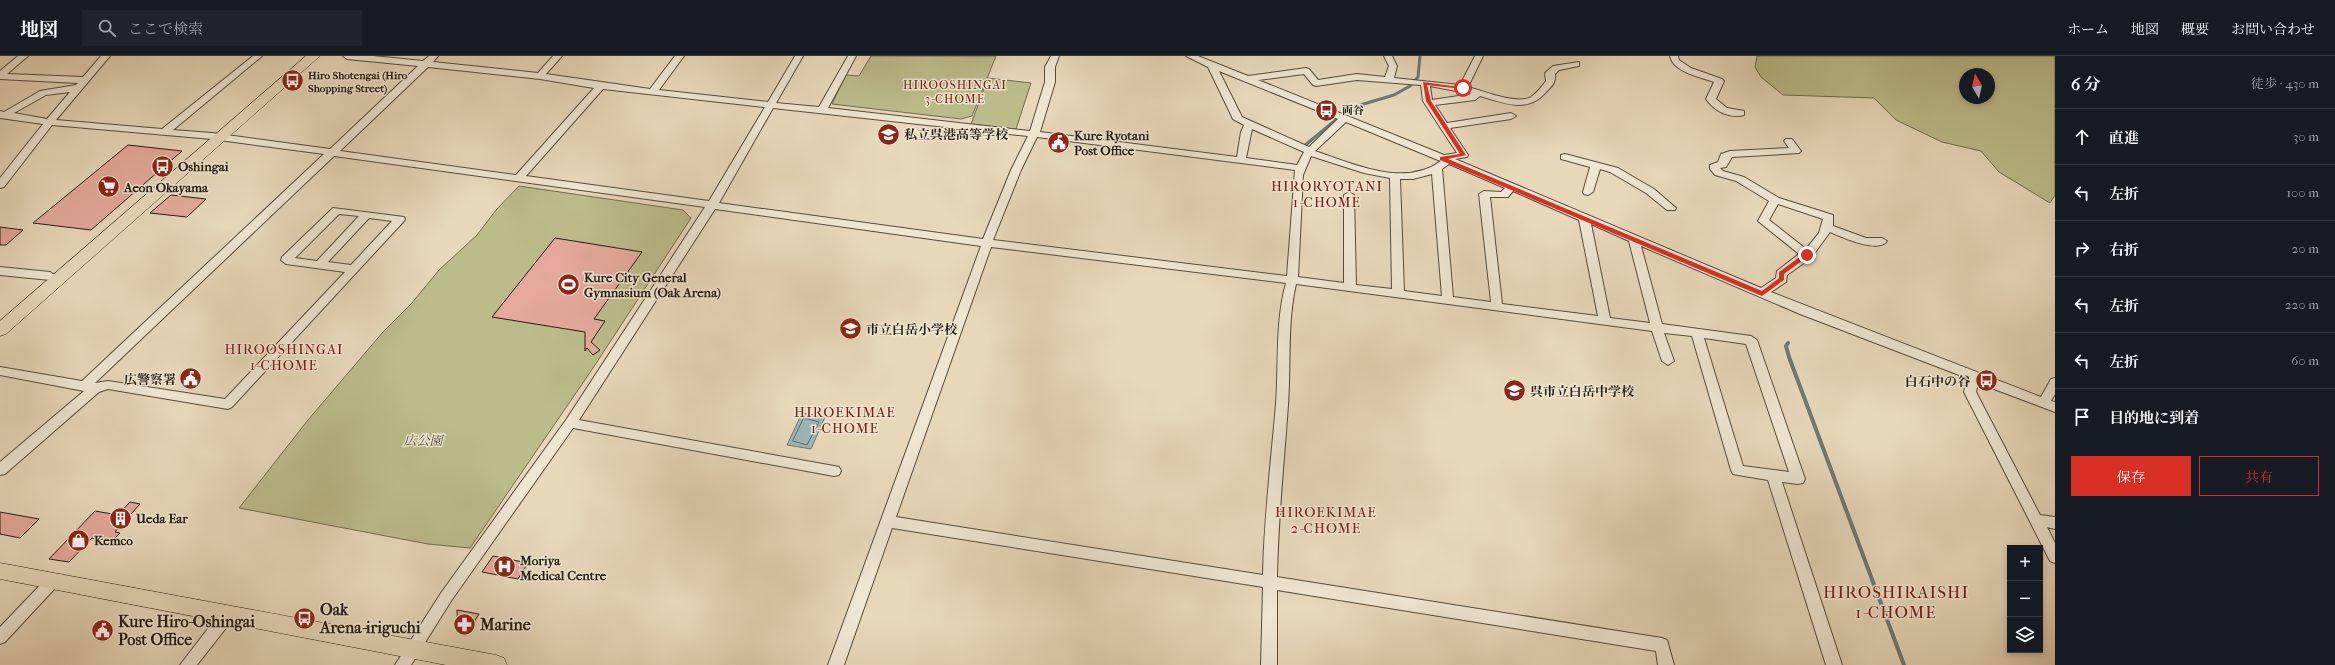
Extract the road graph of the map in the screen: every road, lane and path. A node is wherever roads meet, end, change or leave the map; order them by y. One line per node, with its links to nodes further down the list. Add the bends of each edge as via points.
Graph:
1 (24, 56): 22 (street)
2 (106, 56): 27 (street)
3 (258, 56): 42 (street)
4 (304, 56): 44 (highway)
5 (314, 56): 44 (highway)
6 (347, 56): 19 (street)
7 (434, 56): 19 (street)
8 (558, 56): 23 (street)
9 (680, 56): 30 (street)
10 (799, 56): 33 (street)
11 (852, 56): 34 (street)
12 (1055, 56): 43 (street)
13 (1190, 56): 20 (street)
14 (1388, 56): 25 (street, via 1393,66)
15 (1479, 56): 29 (street)
16 (1561, 56): 21 (street)
17 (1674, 56): 35 (street, via 1676,61 1688,70 1719,81 1711,99 1714,104 1734,113)
18 (1576, 64): 21 (street)
19 (426, 65): 23 (street); 46 (street)
20 (1212, 65): 24 (street); 40 (street, via 1238,119)
21 (1565, 66): 31 (street, via 1550,73 1551,81 1536,98 1525,103 1503,100)
22 (0, 76): 27 (street)
23 (540, 76): 28 (street)
24 (1246, 79): 25 (street, via 1306,71 1316,83 1357,77); 38 (street)
25 (1389, 80): 26 (street)
26 (1425, 83): 29 (street); 32 (street)
27 (80, 84): 36 (street, via 43,93); 39 (street)
28 (601, 86): 30 (street); 55 (street)
29 (1463, 88): 31 (street)
30 (653, 91): 33 (street)
31 (1478, 92): 32 (street, via 1475,97)
32 (1430, 103): 41 (street)
33 (772, 104): 34 (street); 61 (street)
34 (822, 111): 43 (street)
35 (1741, 113)
36 (2, 116): 39 (street)
37 (1511, 116): 41 (street)
38 (1344, 119): 47 (street); 49 (street)
39 (49, 122): 42 (street); 56 (street)
40 (1250, 124): 47 (street); 50 (street)
41 (1445, 126): 49 (street, via 1463,155)
42 (165, 131): 44 (street)
43 (1034, 134): 50 (street); 68 (street, via 1016,170)
44 (216, 137): 46 (street); 73 (highway); 83 (highway)
45 (1789, 141): 60 (street, via 1796,151 1730,154 1725,156 1722,165 1715,165 1719,173 1740,179)
46 (332, 152): 55 (street); 89 (street)
47 (1309, 152): 52 (street); 54 (street, via 1360,170)
48 (1566, 157): 51 (street)
49 (1445, 159): 53 (street); 57 (street)
50 (1241, 160): 52 (street)
51 (1596, 164): 58 (street); 62 (street, via 1627,177)
52 (1300, 168): 74 (street)
53 (1437, 168): 54 (street, via 1426,174); 78 (street)
54 (1395, 176): 76 (street)
55 (520, 177): 61 (street)
56 (0, 185)
57 (1511, 187): 64 (street); 79 (street, via 1504,195 1484,194)
58 (1588, 192)
59 (1349, 195): 75 (street)
60 (1775, 200): 65 (street, via 1829,216); 69 (street, via 1763,221)
61 (712, 205): 68 (street); 91 (street)
62 (1671, 208)
63 (367, 214): 70 (street); 70 (street, via 338,210 286,260); 71 (street, via 400,219)
64 (1584, 218): 66 (street); 81 (street)
65 (1827, 227): 67 (street, via 1865,242); 69 (street)
66 (1634, 239): 77 (street); 82 (street)
67 (1882, 241)
68 (987, 243): 74 (street); 96 (street)
69 (1807, 255): 77 (street, via 1781,274 1782,279)
70 (319, 265): 71 (street)
71 (352, 269): 89 (street, via 228,404 108,385)
72 (0, 271): 73 (street)
73 (50, 276): 80 (highway)
74 (1292, 280): 75 (street); 101 (street, via 1286,303 1282,404 1271,522)
75 (1350, 287): 76 (street)
76 (1398, 294): 78 (street)
77 (1762, 294): 87 (street)
78 (1448, 300): 79 (street)
79 (1497, 307): 81 (street)
80 (0, 319)
81 (1606, 322): 82 (street)
82 (1657, 329): 84 (street); 85 (street)
83 (0, 330)
84 (1697, 334): 94 (street, via 1738,470); 94 (street, via 1751,340 1798,479)
85 (1668, 361)
86 (0, 371): 89 (street)
87 (1974, 376): 90 (street); 95 (street, via 1970,392)
88 (2055, 382): 90 (street)
89 (90, 387): 92 (street)
90 (2049, 405)
91 (570, 423): 93 (street); 104 (street, via 446,597)
92 (0, 470)
93 (834, 471)
94 (1773, 475): 110 (street)
95 (2036, 520): 97 (street); 98 (street)
96 (886, 521): 101 (street); 107 (street)
97 (2055, 523)
98 (2055, 557)
99 (0, 572): 100 (highway)
100 (53, 581): 102 (highway); 103 (street)
101 (1269, 583): 108 (street); 109 (street, via 1662,645)
102 (228, 614): 104 (highway); 105 (street)
103 (0, 637)
104 (409, 657): 106 (highway)
105 (188, 665)
106 (496, 665)
107 (836, 665)
108 (1269, 665)
109 (1666, 665)
110 (1834, 665)

